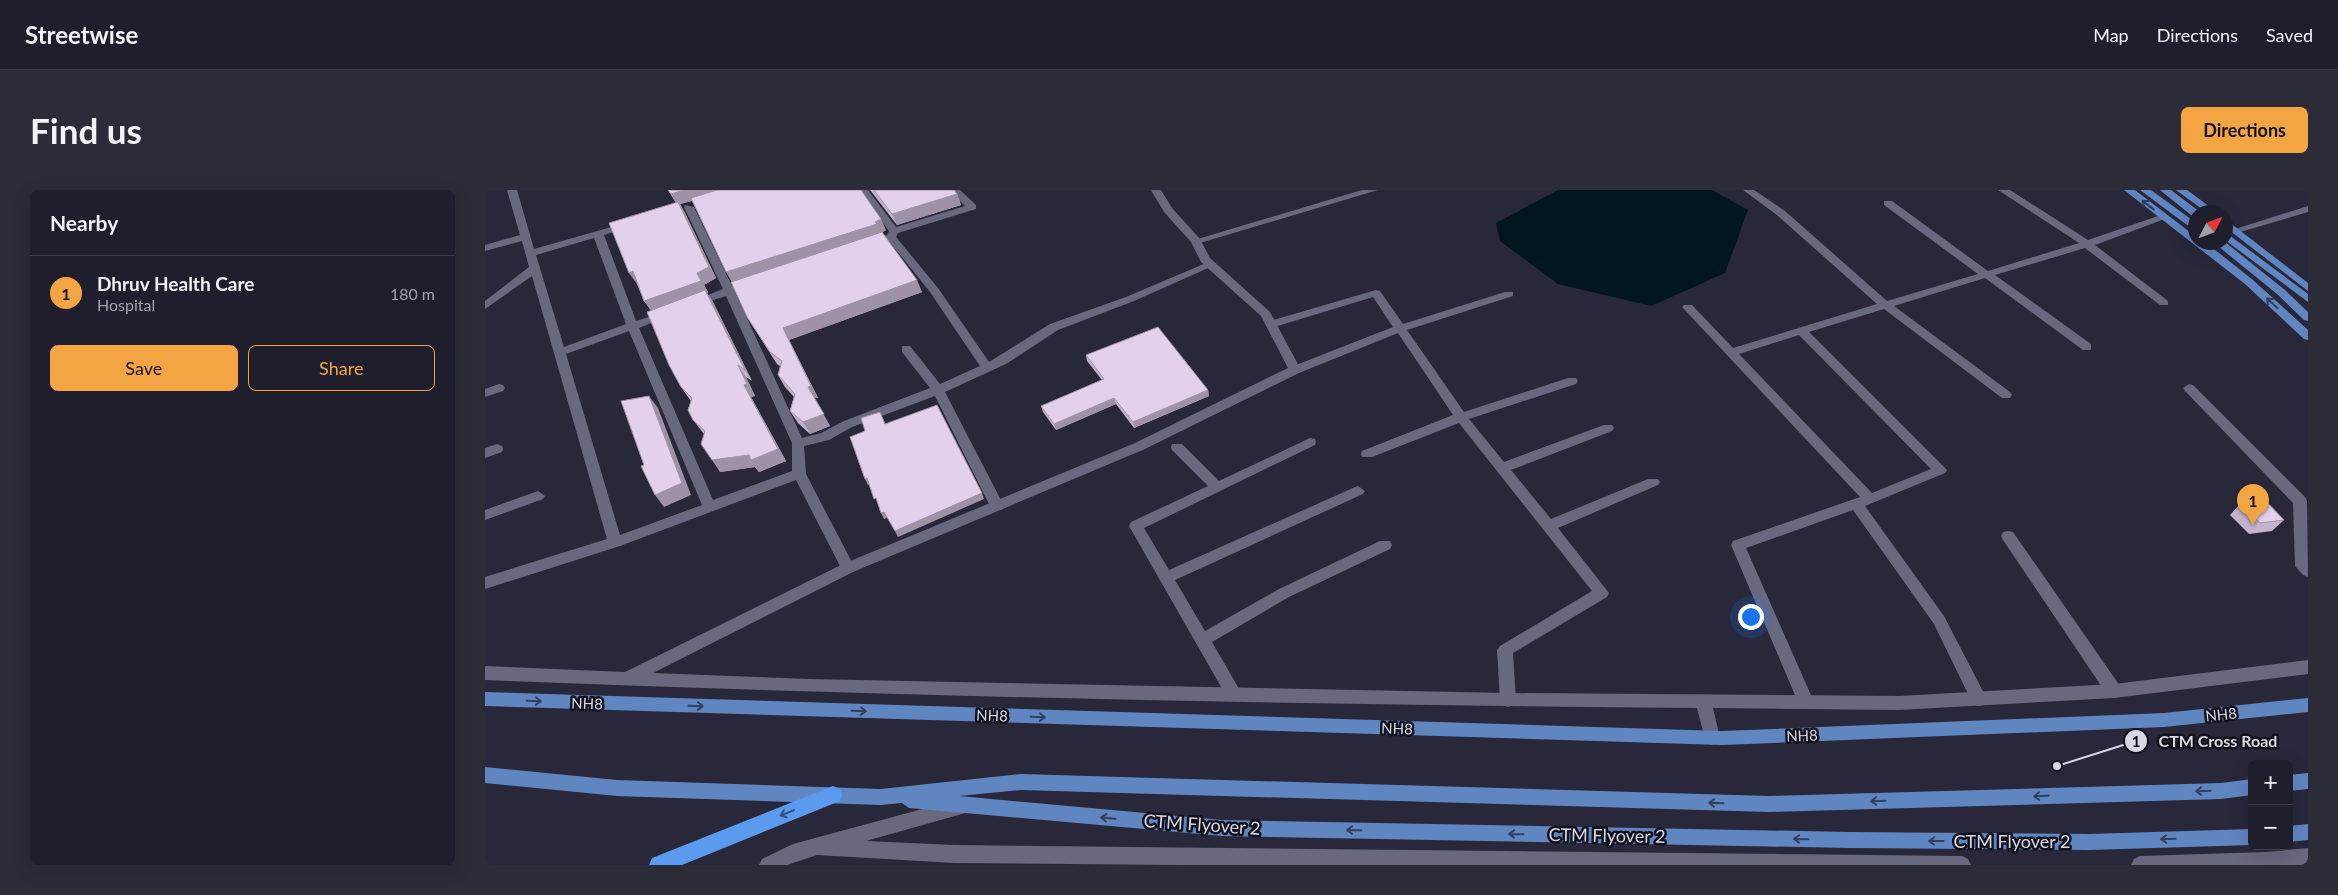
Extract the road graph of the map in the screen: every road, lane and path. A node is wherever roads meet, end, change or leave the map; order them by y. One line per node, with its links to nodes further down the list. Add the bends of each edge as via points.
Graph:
1 (512, 190): 25 (street)
2 (863, 190): 23 (street)
3 (954, 190): 23 (street, via 972,207)
4 (1373, 190): 26 (street)
5 (1748, 190): 44 (street, via 1781,213)
6 (2003, 190): 28 (street)
7 (2129, 190): 17 (main road, one-way to 7)
8 (2145, 190): 19 (main road)
9 (2165, 190): 15 (main road)
10 (2181, 190): 13 (main road)
11 (1160, 191): 26 (street, via 1167,210)
12 (1889, 203): 36 (street)
13 (2202, 205)
14 (688, 207): 39 (street)
15 (2188, 207)
16 (2308, 209): 21 (street)
17 (2165, 217): 24 (main road); 28 (street)
18 (643, 220): 22 (street)
19 (2188, 221)
20 (2233, 227): 21 (main road)
21 (2237, 230): 38 (main road)
22 (598, 234): 33 (street); 48 (street)
23 (893, 234): 30 (street); 56 (street)
24 (2188, 235)
25 (526, 236): 29 (street); 33 (street)
26 (1196, 241): 34 (street)
27 (2233, 241): 41 (main road)
28 (2087, 244): 36 (street); 42 (street)
29 (485, 248)
30 (855, 249)
31 (2207, 250): 51 (main road, one-way to 31, via 2249,282)
32 (2228, 250): 46 (main road)
33 (531, 253): 35 (street)
34 (1210, 265): 47 (street, via 1266,314); 56 (street, via 1054,327)
35 (535, 268): 43 (street); 54 (street)
36 (1987, 274): 44 (street); 52 (street)
37 (764, 279): 39 (street)
38 (2308, 288)
39 (728, 291): 48 (street); 66 (street)
40 (1509, 294): 49 (street)
41 (2308, 299)
42 (2164, 303)
43 (485, 306)
44 (1885, 306): 50 (street); 63 (street)
45 (1688, 307): 55 (street)
46 (2308, 318)
47 (1271, 324): 49 (street, via 1376,293); 57 (street)
48 (633, 327): 54 (street); 78 (street)
49 (1401, 328): 57 (street); 64 (street)
50 (1801, 331): 55 (street); 76 (street, via 1940,470)
51 (2308, 336)
52 (2087, 347)
53 (906, 349): 61 (street)
54 (560, 352): 82 (street)
55 (1732, 352): 76 (street)
56 (987, 368): 61 (street)
57 (1295, 370): 77 (street, via 1139,446)
58 (1572, 381): 64 (street)
59 (499, 388): 62 (street)
60 (2189, 388): 85 (street, via 2300,501 2302,566)
61 (938, 390): 66 (street, via 848,424 825,437); 77 (street)
62 (485, 393)
63 (2006, 395)
64 (1461, 417): 69 (street); 70 (street)
65 (1608, 428): 70 (street)
66 (798, 442): 71 (street)
67 (1310, 442): 73 (street)
68 (1177, 447): 73 (street)
69 (1367, 454)
70 (1502, 468): 80 (street)
71 (799, 474): 78 (street); 84 (street)
72 (1653, 482): 80 (street)
73 (1217, 487): 86 (street, via 1136,526)
74 (1358, 491): 86 (street)
75 (538, 496): 79 (street)
76 (1863, 501): 94 (street, via 1939,620); 98 (street, via 1739,544)
77 (997, 506): 84 (street)
78 (710, 508): 82 (street)
79 (485, 515)
80 (1548, 526): 96 (street, via 1602,593 1505,650)
81 (2008, 536): 92 (street)
82 (615, 542): 87 (street)
83 (1385, 545): 88 (street, via 1285,593)
84 (848, 568): 91 (street)
85 (2308, 571)
86 (1166, 578): 88 (street)
87 (485, 583)
88 (1202, 640): 93 (street)
89 (2308, 667): 92 (street)
90 (485, 673): 91 (street)
91 (625, 680): 93 (street)
92 (2115, 691): 94 (street)
93 (1234, 694): 96 (street)
94 (1979, 699): 98 (street, via 1899,703)
95 (485, 700): 100 (main road, NH8, one-way to 100)
96 (1508, 700): 97 (street)
97 (1703, 701): 98 (street); 100 (street)
98 (1806, 702)
99 (2308, 705): 100 (main road, NH8, via 2163,720)
100 (1712, 738)
101 (485, 775): 105 (main road, via 617,788)
102 (2308, 781): 103 (main road)
103 (2293, 783)
104 (2248, 788): 106 (main road, one-way to 106, via 2221,791 1769,804 1021,782)
105 (833, 795): 106 (main road); 115 (highway, one-way to 115)
106 (881, 797): 107 (main road, CTM Flyover 2)
107 (963, 806): 110 (main road, CTM Flyover 2, one-way to 107, via 2089,842 1840,840 1222,828); 111 (street)
108 (2308, 832): 109 (main road)
109 (2293, 834)
110 (2248, 837)
111 (818, 847): 113 (street); 116 (street, via 793,853)
112 (2308, 857): 118 (street)
113 (1209, 861): 114 (street)
114 (1659, 863): 117 (street)
115 (659, 865)
116 (768, 865)
117 (1962, 865)
118 (2141, 865)

